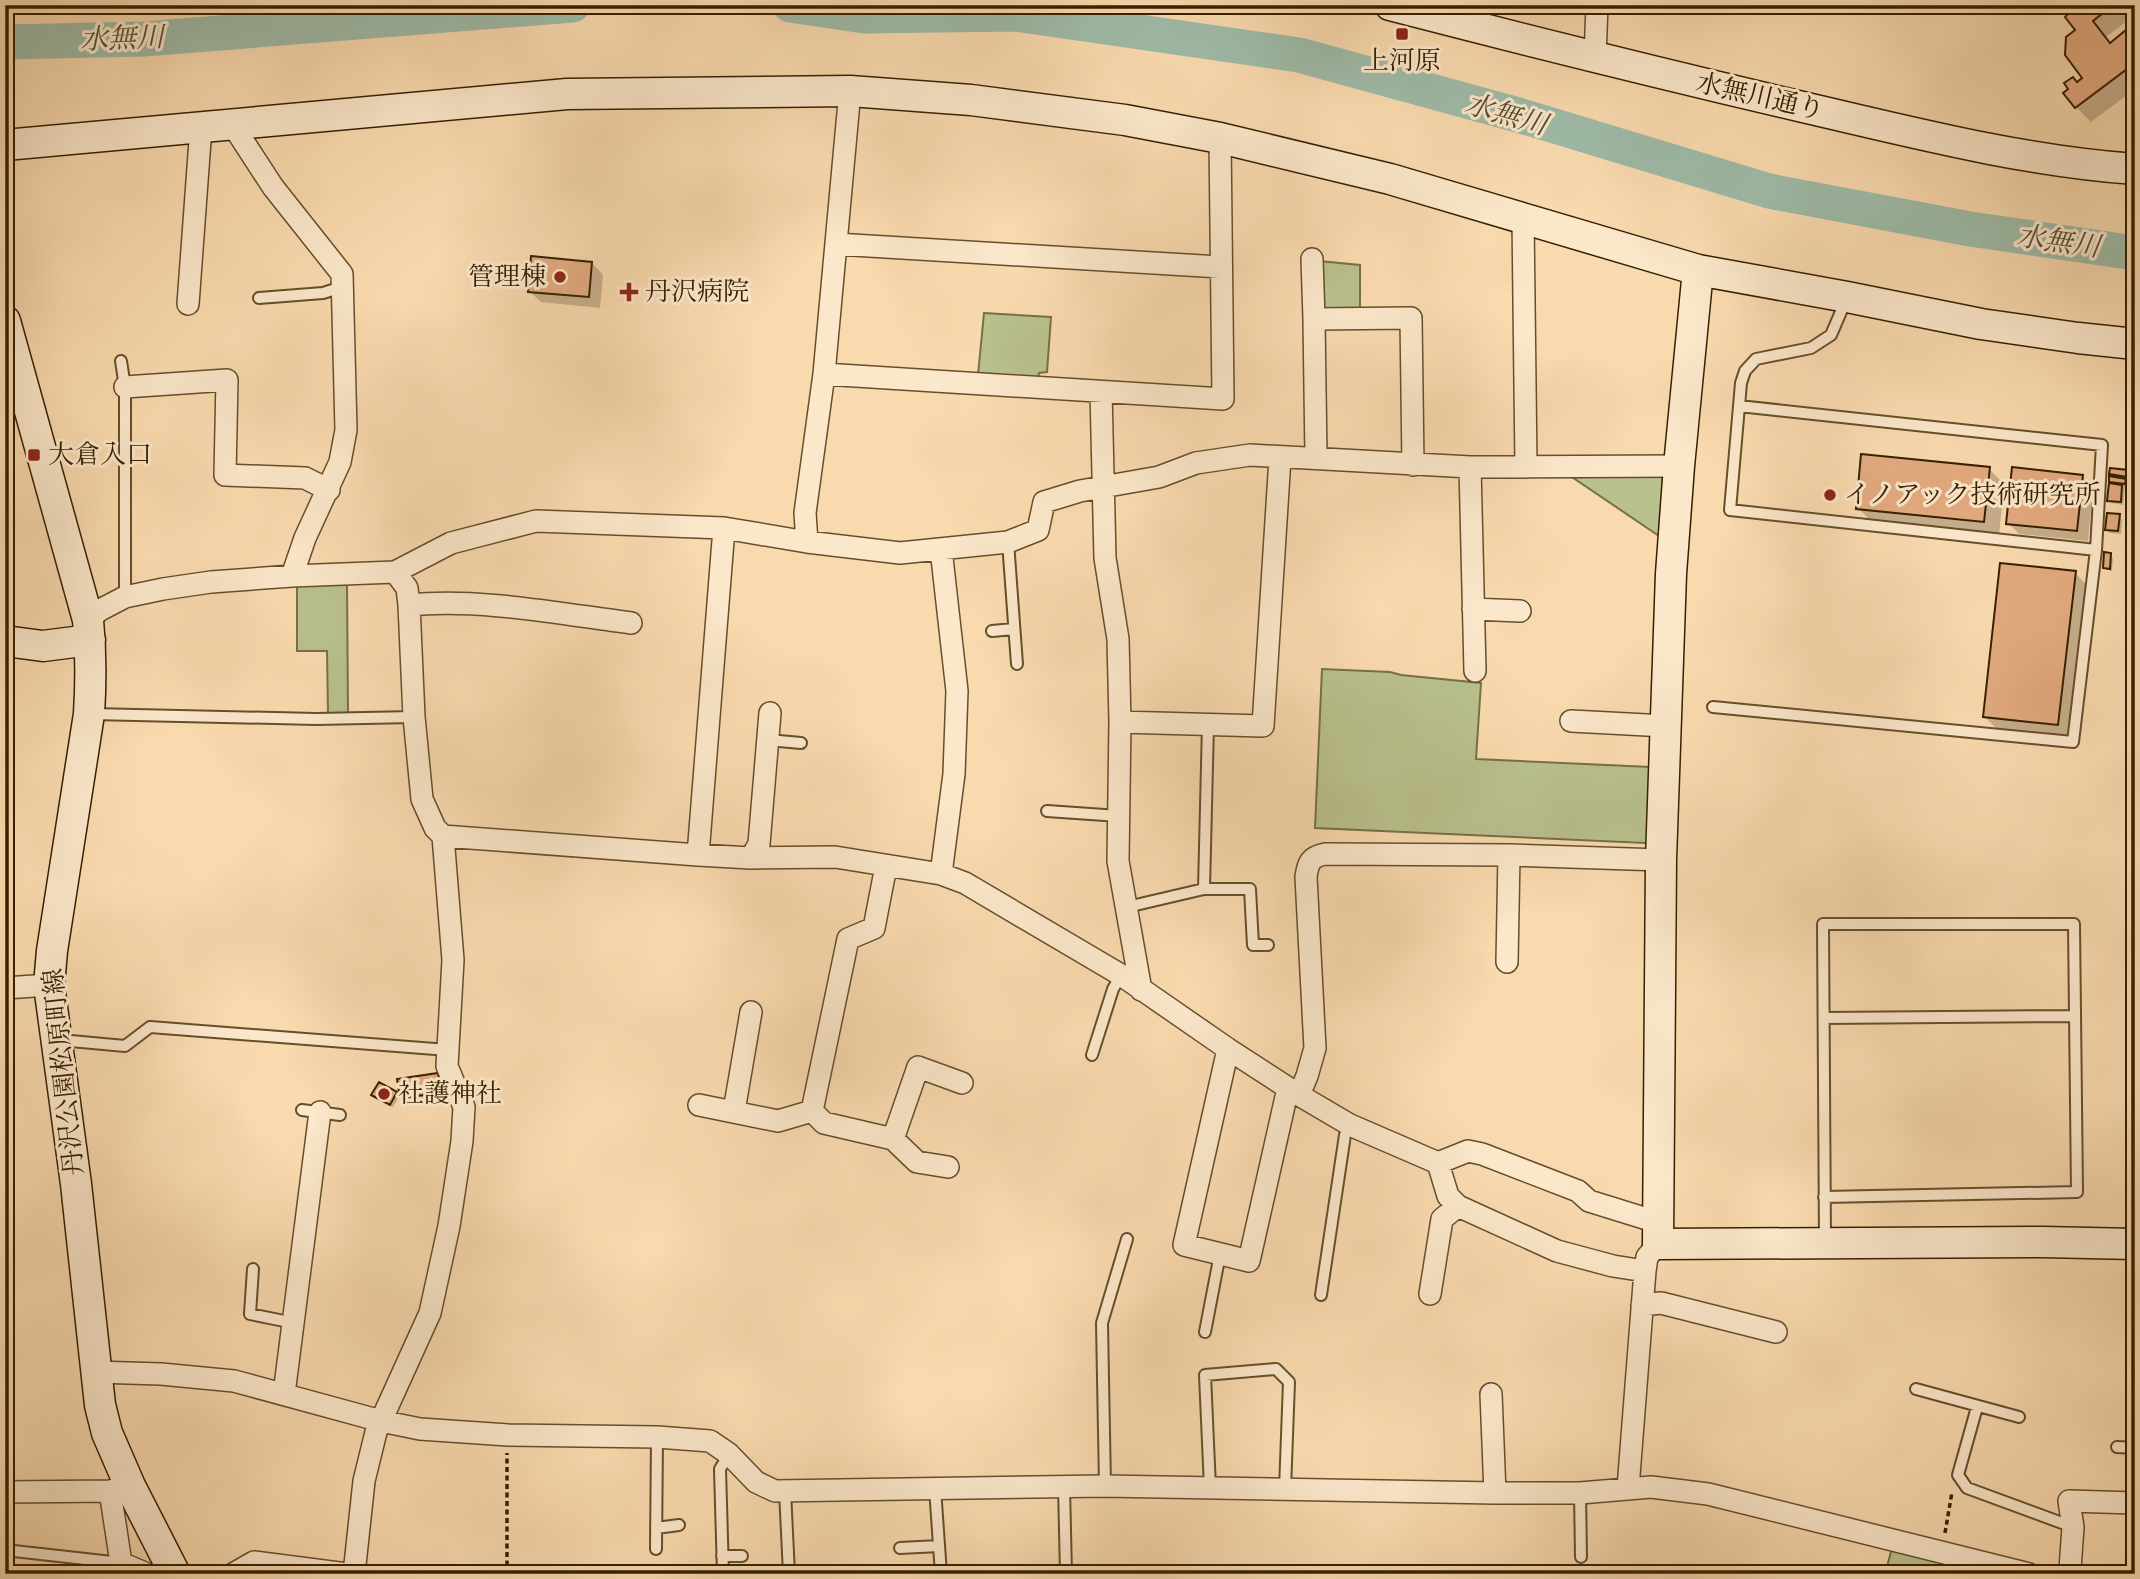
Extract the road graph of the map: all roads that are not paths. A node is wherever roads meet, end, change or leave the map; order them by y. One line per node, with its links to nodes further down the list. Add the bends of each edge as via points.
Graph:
1 (1390, 5): 3 (street, 水無川通り)
2 (1597, 5): 3 (street)
3 (1595, 58): 9 (street, 水無川通り, via 1970,146)
4 (850, 91): 5 (street, via 567,94); 7 (street, via 996,103); 11 (street)
5 (232, 124): 6 (street); 15 (street, via 273,187 342,274)
6 (201, 127): 8 (street); 18 (street, via 183,263)
7 (1220, 138): 10 (street, via 1390,179); 13 (street)
8 (5, 145)
9 (2135, 169)
10 (1523, 218): 14 (street); 32 (street)
11 (836, 244): 13 (street); 23 (street)
12 (1312, 259): 19 (street)
13 (1220, 267): 25 (street, via 1223,399)
14 (1698, 270): 16 (street); 30 (street)
15 (342, 287): 17 (lane); 34 (street, via 346,430)
16 (1847, 297): 21 (street, via 1981,324); 26 (lane, via 1831,335 1811,348 1756,359 1745,371)
17 (259, 298)
18 (188, 304)
19 (1314, 319): 28 (street); 29 (street, via 1411,318)
20 (5, 321): 48 (street, 丹沢公園松原町線)
21 (2135, 344)
22 (121, 361): 24 (lane)
23 (824, 373): 25 (street); 36 (street, via 806,513)
24 (125, 387): 34 (street, via 227,380 225,475 305,478); 42 (lane)
25 (1101, 392): 33 (street)
26 (1739, 406): 39 (lane, via 2102,445); 39 (lane, via 1730,510)
27 (1280, 458): 28 (street); 33 (street, via 1250,455 1196,464); 59 (street, via 1263,726)
28 (1316, 458): 29 (street)
29 (1413, 466): 31 (street)
30 (1679, 466): 32 (street); 60 (street)
31 (1470, 467): 32 (street); 44 (street)
32 (1526, 467)
33 (1104, 488): 37 (street, via 1044,502 1038,530); 57 (street, via 1105,558 1118,639)
34 (329, 490): 41 (street)
35 (724, 528): 36 (street); 40 (street, via 536,521 451,543); 66 (street)
36 (807, 542): 38 (street, via 900,553)
37 (1007, 542): 38 (street); 47 (lane)
38 (941, 549): 71 (street, via 957,691 954,774)
39 (2096, 550): 53 (lane, via 2073,742)
40 (395, 572): 41 (street); 43 (street, via 407,588)
41 (292, 576): 42 (street, via 211,582)
42 (125, 597): 48 (street, via 100,610)
43 (409, 605): 46 (street, via 521,609); 56 (street)
44 (1474, 609): 45 (street); 52 (street, via 1465,639)
45 (1520, 611)
46 (631, 623)
47 (1014, 629): 49 (lane); 51 (lane)
48 (89, 630): 50 (street, via 43,646); 55 (street, 丹沢公園松原町線)
49 (992, 631)
50 (5, 641)
51 (1017, 664)
52 (1475, 671)
53 (1713, 707)
54 (770, 713): 61 (street)
55 (89, 714): 56 (lane); 77 (street, 丹沢公園松原町線)
56 (414, 717): 65 (street, via 422,799)
57 (1120, 722): 59 (street); 64 (street)
58 (1571, 722): 60 (street)
59 (1208, 724): 72 (lane)
60 (1666, 726): 69 (street)
61 (768, 740): 62 (lane); 68 (street, via 759,844)
62 (801, 743)
63 (1047, 811): 64 (lane)
64 (1119, 816): 73 (street, via 1118,861)
65 (443, 836): 66 (street); 85 (street, via 453,960)
66 (698, 855): 68 (street)
67 (1509, 855): 69 (street); 75 (street); 88 (street, via 1314,856 1306,877 1315,1048 1307,1076)
68 (751, 858): 70 (street, via 835,857)
69 (1661, 860): 99 (street)
70 (886, 866): 71 (street); 91 (street, via 874,928 848,939)
71 (941, 874): 76 (street, via 965,883)
72 (1204, 888): 73 (lane); 74 (lane, via 1250,889 1254,945)
73 (1127, 907): 79 (street)
74 (1268, 945)
75 (1507, 962)
76 (1121, 975): 79 (street); 86 (lane)
77 (49, 985): 78 (street); 83 (street, 丹沢公園松原町線)
78 (5, 988)
79 (1141, 990): 84 (street)
80 (751, 1012): 90 (street)
81 (2075, 1016): 82 (lane); 82 (lane, via 2074,924 1823,924); 97 (lane, via 2077,1192)
82 (1824, 1018): 97 (lane)
83 (58, 1040): 85 (lane, via 125,1045 150,1027); 112 (street, 丹沢公園松原町線)
84 (1228, 1049): 88 (street); 103 (street, via 1184,1245)
85 (448, 1050): 118 (street, via 447,1066 464,1107 449,1226 430,1313)
86 (1092, 1055)
87 (962, 1083): 94 (street, via 918,1067)
88 (1293, 1092): 93 (street); 103 (street, via 1249,1261)
89 (699, 1105): 90 (street)
90 (734, 1111): 91 (street, via 778,1121)
91 (813, 1111): 94 (street, via 824,1123)
92 (320, 1112): 109 (street, via 314,1196)
93 (1350, 1125): 95 (street); 107 (lane)
94 (893, 1139): 96 (street, via 917,1162)
95 (1438, 1163): 98 (street, via 1448,1196); 99 (street, via 1468,1151 1482,1154 1578,1191 1589,1201)
96 (948, 1167)
97 (1824, 1197): 101 (lane)
98 (1458, 1206): 105 (street, via 1558,1251); 106 (street, via 1442,1219)
99 (1659, 1233): 101 (street); 105 (street)
100 (1128, 1239): 124 (lane, via 1102,1323)
101 (1825, 1243): 102 (street)
102 (2135, 1244)
103 (1220, 1254): 110 (lane)
104 (253, 1269): 109 (lane, via 250,1314)
105 (1645, 1271): 108 (street)
106 (1430, 1294)
107 (1321, 1295)
108 (1642, 1305): 111 (street, via 1661,1303); 127 (street)
109 (294, 1323): 114 (street)
110 (1205, 1332)
111 (1776, 1332)
112 (95, 1372): 114 (street, via 234,1381); 128 (street, 丹沢公園松原町線)
113 (1916, 1389): 116 (lane)
114 (284, 1394): 118 (street)
115 (1492, 1394): 132 (street)
116 (1977, 1407): 117 (lane); 136 (lane, via 1958,1475 1967,1488)
117 (2019, 1417)
118 (381, 1421): 119 (street, via 419,1429 508,1435); 151 (street, via 363,1481)
119 (657, 1437): 122 (street, via 710,1441); 137 (lane)
120 (2117, 1447): 121 (lane)
121 (2135, 1448)
122 (729, 1454): 130 (street, via 756,1482); 142 (lane, via 720,1469)
123 (1063, 1486): 124 (street); 125 (street); 155 (lane)
124 (1105, 1486): 126 (street)
125 (935, 1488): 130 (street); 138 (lane)
126 (1210, 1488): 129 (street); 129 (lane, via 1205,1375 1276,1369 1289,1382)
127 (1628, 1488): 133 (street); 156 (street, via 1708,1494)
128 (120, 1489): 131 (street); 145 (street); 148 (street, 丹沢公園松原町線)
129 (1285, 1489): 132 (street)
130 (785, 1491): 153 (lane)
131 (5, 1492)
132 (1495, 1493): 133 (street)
133 (1580, 1493): 144 (lane)
134 (2135, 1503): 136 (street, via 2069,1501)
135 (679, 1525): 137 (lane)
136 (2073, 1527): 157 (street)
137 (656, 1528): 140 (lane)
138 (939, 1546): 139 (lane); 154 (lane)
139 (900, 1548)
140 (656, 1549)
141 (5, 1550): 145 (lane)
142 (723, 1556): 143 (lane); 152 (lane)
143 (742, 1556)
144 (1581, 1557)
145 (121, 1563): 147 (street)
146 (304, 1571): 149 (street, via 254,1562); 150 (street)
147 (147, 1574)
148 (175, 1574)
149 (233, 1574)
150 (347, 1574)
151 (354, 1574)
152 (723, 1574)
153 (789, 1574)
154 (941, 1574)
155 (1066, 1574)
156 (2029, 1574)
157 (2066, 1574)

